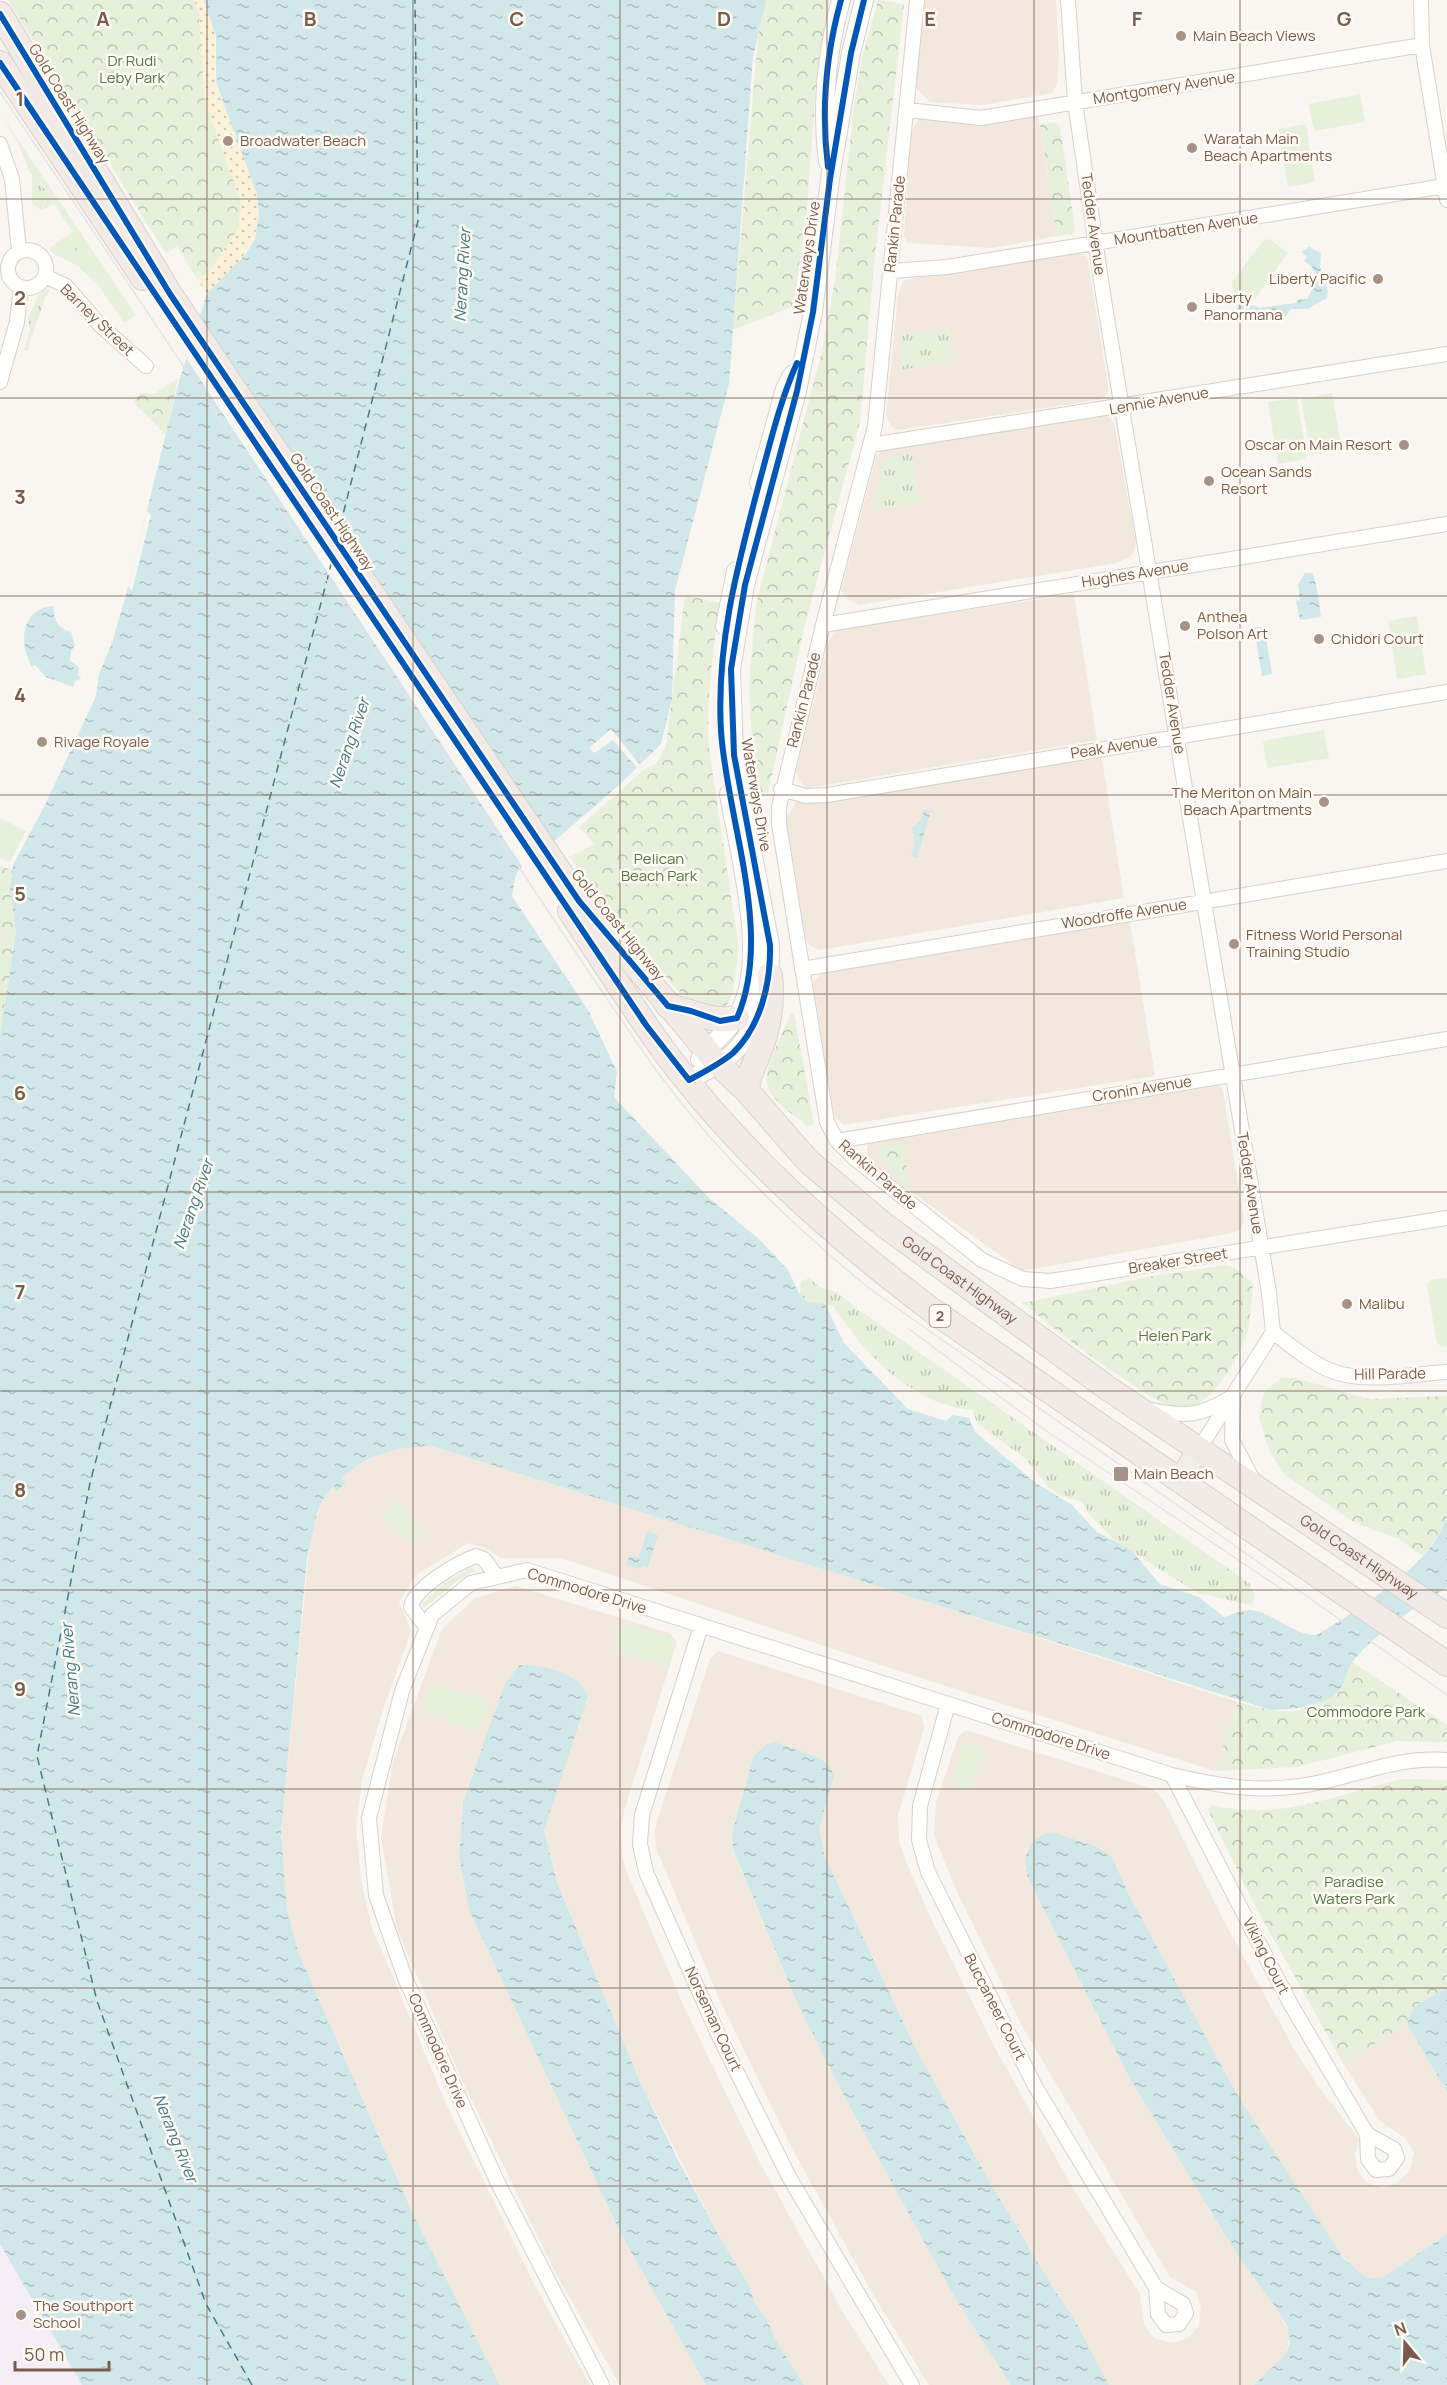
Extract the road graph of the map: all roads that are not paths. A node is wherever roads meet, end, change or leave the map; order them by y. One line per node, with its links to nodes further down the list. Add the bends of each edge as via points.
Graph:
1 (841, 0): 12 (street, Waterways Drive, via 826,77 825,134)
2 (864, 0): 12 (street, Waterways Drive)
3 (917, 0): 10 (street, Rankin Parade)
4 (1068, 0): 9 (street, Tedder Avenue)
5 (1421, 0): 7 (street)
6 (0, 14): 20 (highway, Gold Coast Highway / 2)
7 (1422, 45): 9 (street, Montgomery Avenue); 13 (street)
8 (0, 63): 20 (highway, Gold Coast Highway / 2)
9 (1075, 102): 10 (street, Montgomery Avenue, via 981,118); 15 (street, Tedder Avenue)
10 (907, 110): 17 (street, Rankin Parade)
11 (0, 144): 16 (street, via 12,179)
12 (830, 179): 21 (street, Waterways Drive)
13 (1445, 186): 14 (street); 15 (street, Mountbatten Avenue)
14 (1447, 200)
15 (1097, 244): 17 (street, Mountbatten Avenue, via 947,267); 25 (street, Tedder Avenue)
16 (19, 251): 18 (street, via 31,249 41,254 46,264); 19 (street, via 8,267 10,277)
17 (891, 270): 26 (street, Rankin Parade)
18 (45, 276): 19 (street, via 33,287); 23 (street, Barney Street, via 66,286 100,325)
19 (21, 287): 24 (street, via 17,322)
20 (164, 297): 34 (highway, Gold Coast Highway / 2)
21 (807, 341): 37 (street, Waterways Drive, via 798,391 745,585 731,669 734,755 768,935); 39 (street, Waterways Drive, via 776,420 729,598 722,642 719,689 723,759 752,937 751,969 745,999)
22 (1447, 354): 25 (street, Lennie Avenue)
23 (146, 366)
24 (0, 382)
25 (1123, 407): 26 (street, Lennie Avenue); 28 (street, Tedder Avenue)
26 (871, 446): 29 (street, Rankin Parade)
27 (1447, 524): 28 (street, Hughes Avenue)
28 (1151, 571): 29 (street, Hughes Avenue); 31 (street, Tedder Avenue)
29 (823, 625): 32 (street, Rankin Parade)
30 (1447, 692): 31 (street, Peak Avenue)
31 (1177, 737): 32 (street, Peak Avenue, via 827,795 806,796); 35 (street, Tedder Avenue)
32 (781, 789): 36 (street, Rankin Parade, via 778,824)
33 (1447, 861): 35 (street, Woodroffe Avenue)
34 (552, 872): 38 (highway, Gold Coast Highway / 2); 43 (highway, Gold Coast Highway / 2, via 646,1024)
35 (1205, 902): 36 (street, Woodroffe Avenue); 42 (street, Tedder Avenue)
36 (802, 969): 45 (street, Rankin Parade, via 827,1122)
37 (770, 975): 41 (street, Waterways Drive, via 739,1046); 44 (highway, via 769,1018 747,1078)
38 (668, 1006): 39 (highway, via 720,1021); 41 (highway, Gold Coast Highway / 2)
39 (736, 1018): 41 (street, Waterways Drive)
40 (1447, 1039): 42 (street, Cronin Avenue)
41 (712, 1057): 43 (street); 44 (highway, Gold Coast Highway / 2)
42 (1233, 1075): 45 (street, Cronin Avenue); 47 (street, Tedder Avenue)
43 (688, 1080): 54 (highway, Gold Coast Highway / 2, via 770,1172 891,1279)
44 (747, 1091): 52 (highway, Gold Coast Highway / 2, via 808,1161 884,1225)
45 (837, 1140): 48 (street, Rankin Parade, via 854,1158 982,1260 1023,1279)
46 (1447, 1218): 47 (street, Breaker Street)
47 (1261, 1249): 48 (street, Breaker Street); 49 (street, Tedder Avenue)
48 (1050, 1281)
49 (1273, 1332): 50 (street, Hill Parade, via 1312,1361 1345,1374); 51 (street)
50 (1447, 1372)
51 (1234, 1395): 52 (street, via 1194,1415); 53 (street); 55 (street, via 1233,1440)
52 (1137, 1407): 53 (highway, Gold Coast Highway / 2)
53 (1200, 1449): 54 (main road); 55 (highway, Gold Coast Highway / 2)
54 (1178, 1481): 60 (highway, Gold Coast Highway / 2)
55 (1258, 1489): 57 (highway, Gold Coast Highway / 2)
56 (497, 1577): 58 (street, Commodore Drive, via 527,1570); 59 (street, Commodore Drive, via 471,1583 432,1615); 59 (street, via 484,1559 476,1556 460,1562 418,1593 411,1607)
57 (1447, 1615)
58 (701, 1626): 61 (street, Commodore Drive); 67 (street, Norseman Court, via 642,1815 640,1844 646,1872 719,2036 789,2177)
59 (427, 1628): 66 (street, Commodore Drive, via 402,1691 369,1818 376,1896 405,1978 497,2181)
60 (1447, 1664)
61 (948, 1704): 63 (street, Commodore Drive); 65 (street, Buccaneer Court, via 920,1806 919,1840 928,1872 1035,2086)
62 (1447, 1760): 63 (street, Commodore Drive, via 1404,1761 1317,1783 1255,1790)
63 (1172, 1775): 64 (street, Viking Court, via 1290,2003)
64 (1367, 2134)
65 (1156, 2288)
66 (602, 2385)
67 (912, 2385)

